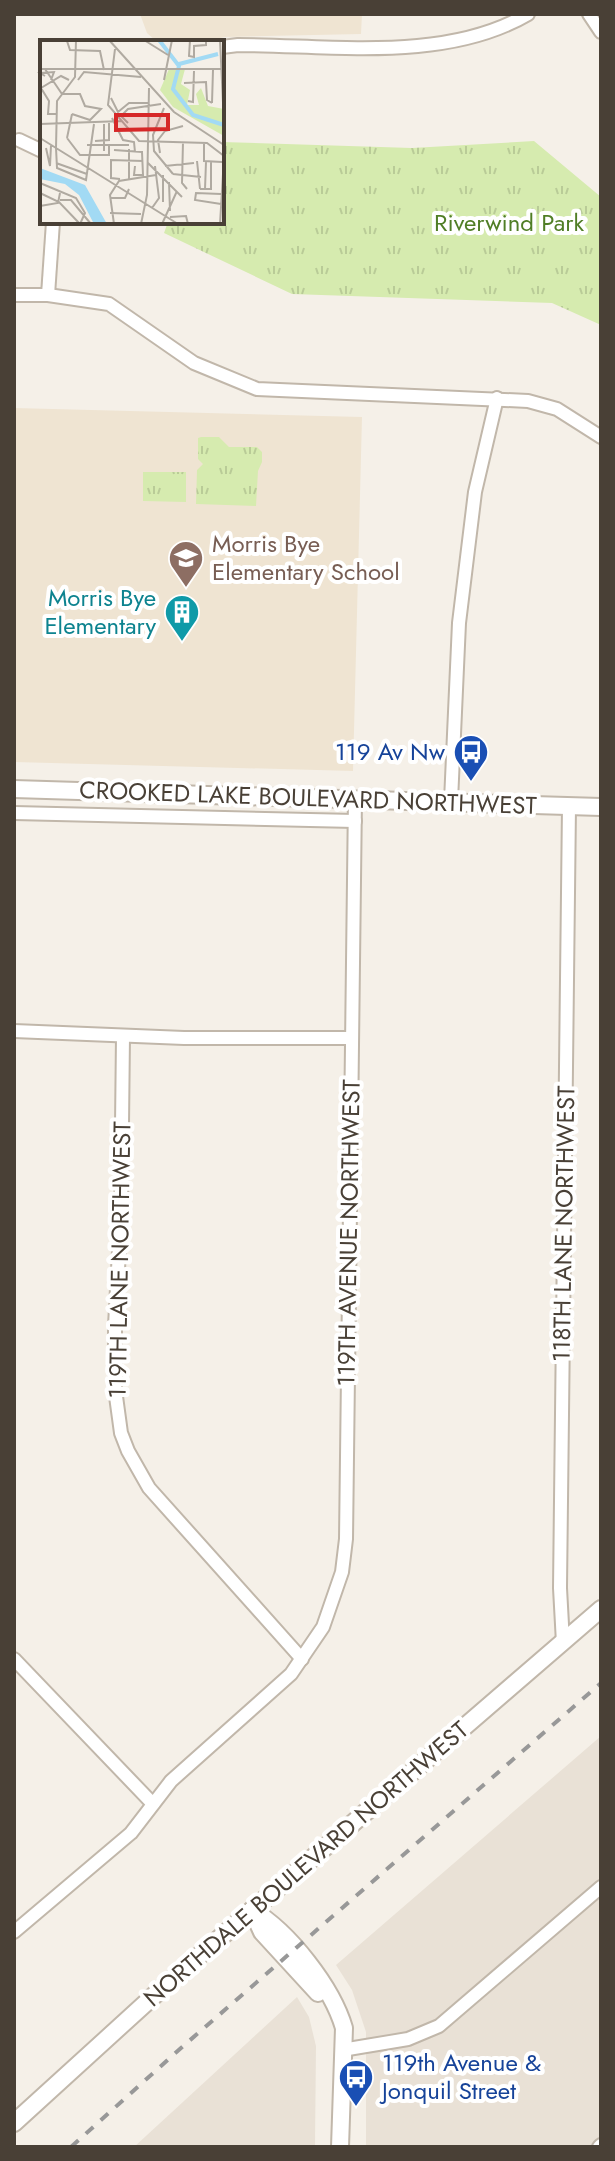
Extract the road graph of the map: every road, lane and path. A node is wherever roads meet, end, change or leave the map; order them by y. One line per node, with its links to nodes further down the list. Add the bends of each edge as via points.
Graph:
1 (528, 14): 4 (street, via 433,45)
2 (589, 14): 3 (street)
3 (601, 32)
4 (224, 47)
5 (19, 140): 6 (street)
6 (40, 150)
7 (53, 224): 9 (street)
8 (14, 295): 9 (street)
9 (48, 295): 10 (street, via 109,304 194,363 257,389)
10 (497, 398): 11 (street, via 557,409); 14 (street, via 475,492 459,623)
11 (601, 437)
12 (14, 789): 13 (street, CROOKED LAKE BOULEVARD NORTHWEST)
13 (355, 798): 14 (street, CROOKED LAKE BOULEVARD NORTHWEST); 18 (street, 119TH AVENUE NORTHWEST)
14 (451, 801): 15 (street, CROOKED LAKE BOULEVARD NORTHWEST)
15 (569, 806): 16 (street, CROOKED LAKE BOULEVARD NORTHWEST); 23 (street, 118TH LANE NORTHWEST)
16 (601, 807)
17 (14, 813): 18 (street)
18 (355, 821): 21 (street, 119TH AVENUE NORTHWEST)
19 (14, 1031): 20 (street)
20 (123, 1036): 21 (street); 25 (street, 119TH LANE NORTHWEST, via 115,1326 121,1433 149,1488)
21 (351, 1038): 25 (street, 119TH AVENUE NORTHWEST, via 346,1539 333,1601)
22 (601, 1609): 23 (street, NORTHDALE BOULEVARD NORTHWEST)
23 (563, 1643): 28 (street, NORTHDALE BOULEVARD NORTHWEST)
24 (14, 1659): 26 (street)
25 (302, 1659): 26 (street, 119TH AVENUE NORTHWEST)
26 (153, 1804): 29 (street, 119TH AVENUE NORTHWEST, via 131,1833)
27 (601, 1887): 30 (street, via 439,2026 408,2039)
28 (252, 1910): 30 (street, via 262,1932 319,1995); 31 (street, NORTHDALE BOULEVARD NORTHWEST)
29 (14, 1932)
30 (342, 2050): 32 (street)
31 (14, 2123)
32 (340, 2147)

